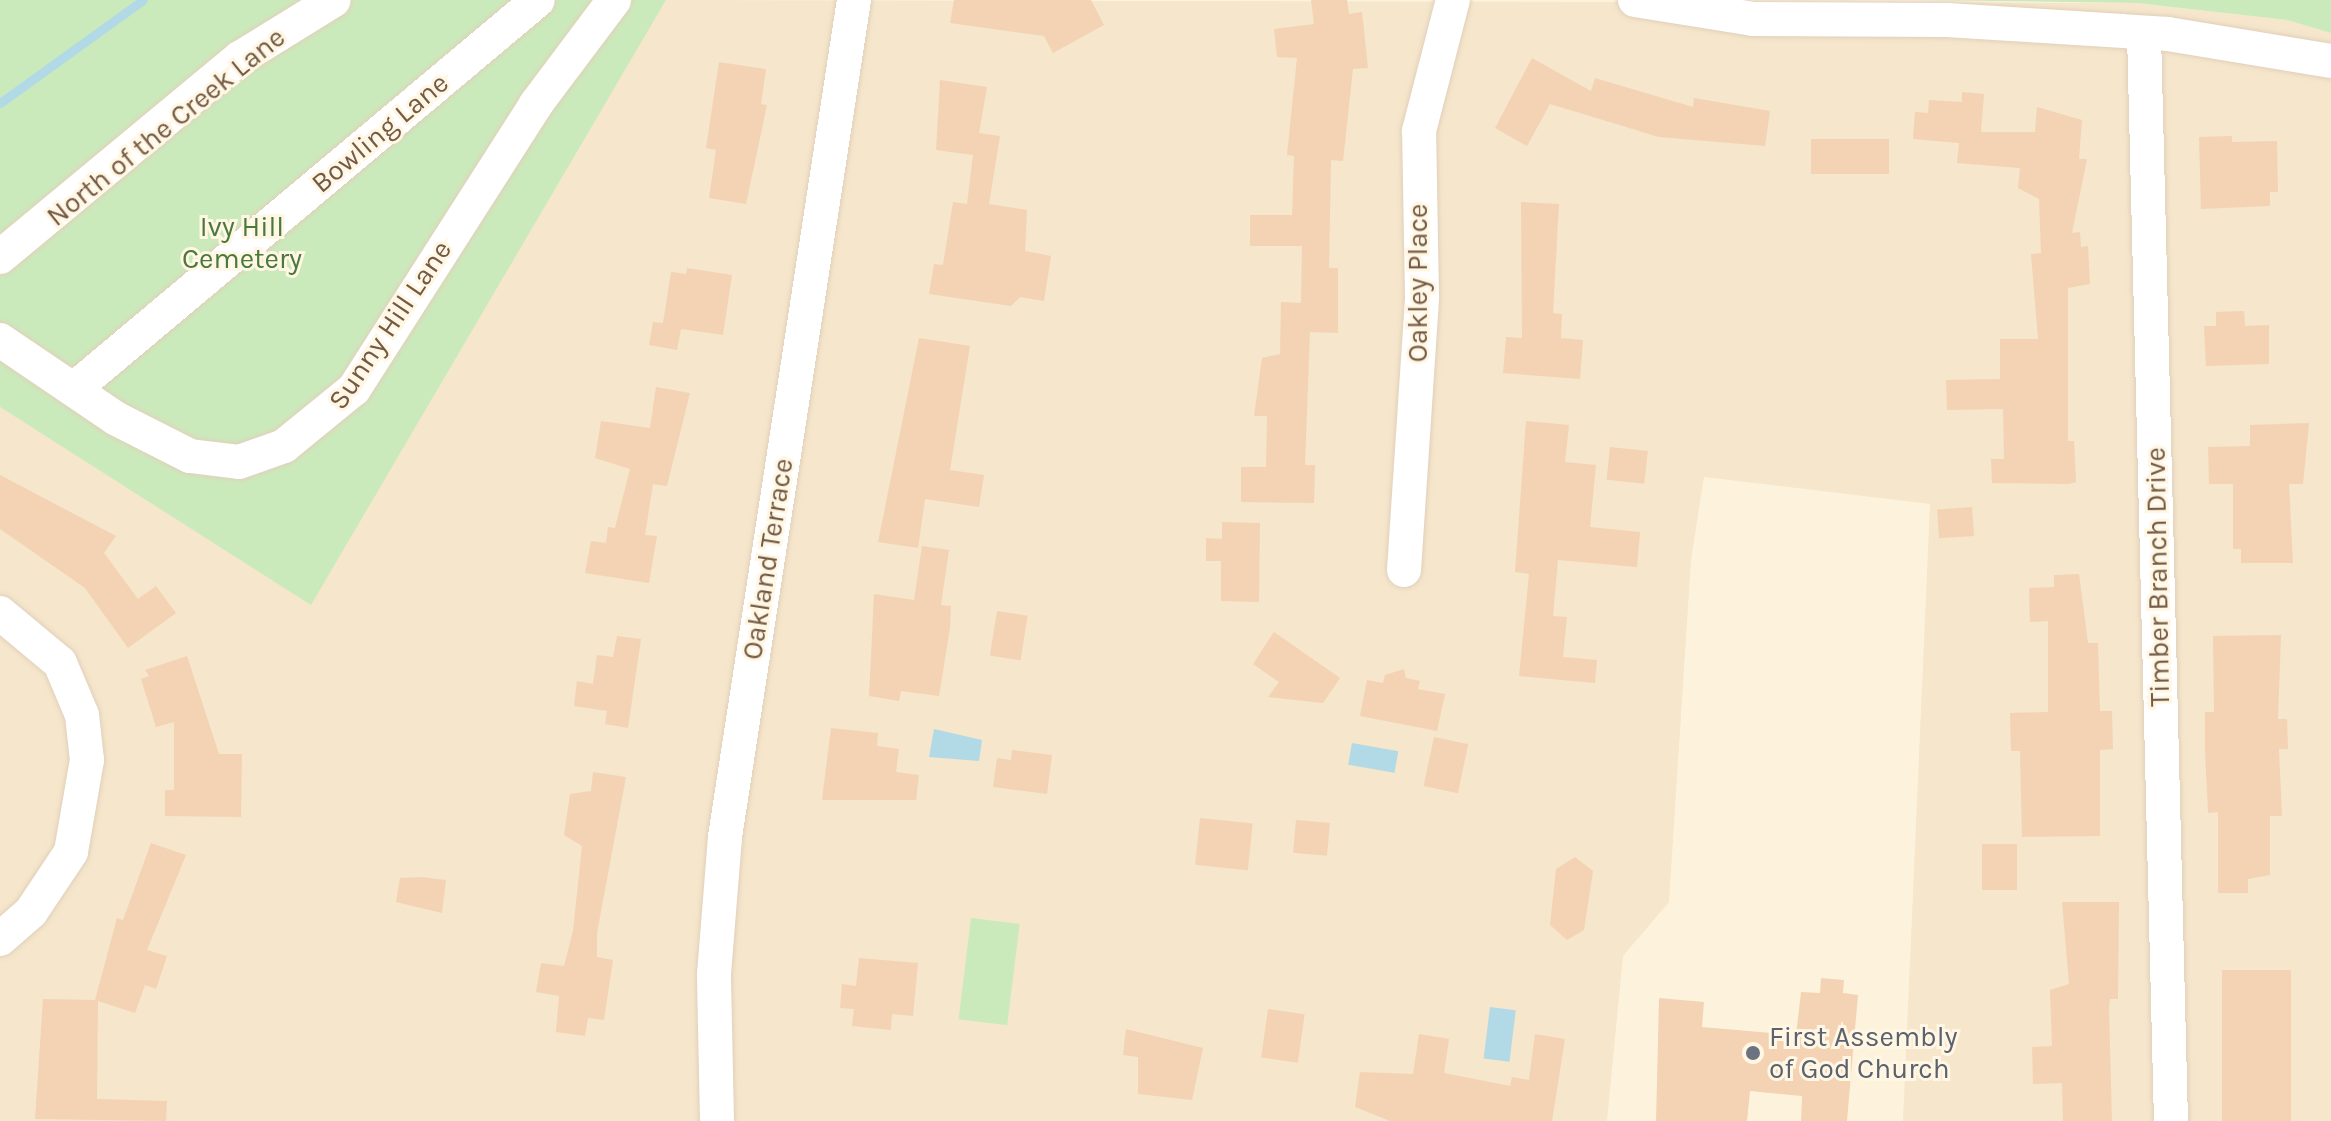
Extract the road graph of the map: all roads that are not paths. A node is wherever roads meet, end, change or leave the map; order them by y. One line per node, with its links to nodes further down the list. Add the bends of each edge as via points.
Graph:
1 (334, 0): 9 (street, North of the Creek Lane, via 240,58)
2 (538, 0): 11 (street, Bowling Lane)
3 (614, 0): 11 (street, Sunny Hill Lane, via 536,104 357,385 326,419 276,450 239,462 201,459 152,440)
4 (854, 0): 15 (street, Oakland Terrace, via 725,837 714,974)
5 (1453, 0): 12 (street, Oakley Place, via 1419,131 1422,297)
6 (1635, 0): 7 (street, via 1753,19 1947,20)
7 (2144, 33): 8 (street); 16 (street, Timber Branch Drive)
8 (2331, 61)
9 (0, 257)
10 (0, 340): 11 (street, Sunny Hill Lane)
11 (74, 389)
12 (1404, 570)
13 (0, 613): 14 (street, via 60,663 82,715 87,760 71,852 31,912)
14 (0, 939)
15 (717, 1121)
16 (2171, 1121)

